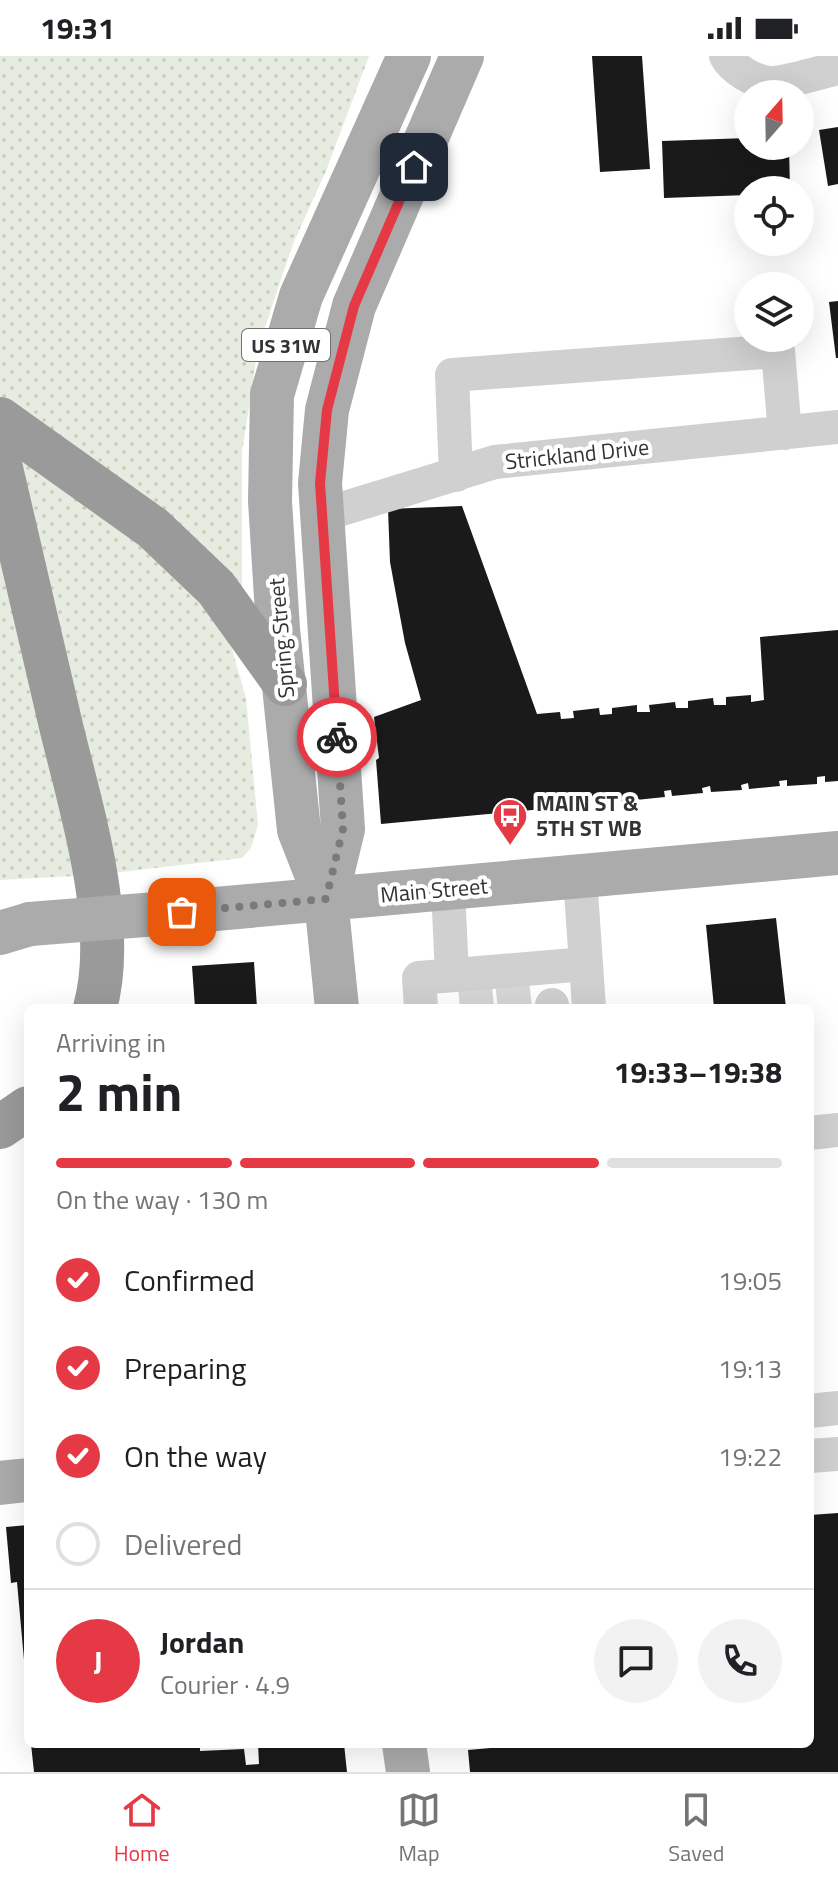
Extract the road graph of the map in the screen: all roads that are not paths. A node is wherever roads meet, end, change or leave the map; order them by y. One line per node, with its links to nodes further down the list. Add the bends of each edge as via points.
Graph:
1 (409, 56): 11 (main road, Spring Street / US 31W, via 301,296 272,395 270,501)
2 (462, 56): 10 (main road, US 31W, via 354,306 327,410)
3 (726, 56): 4 (street, via 747,75 769,83)
4 (838, 68)
5 (0, 419): 11 (highway, via 153,528 216,588)
6 (838, 427): 7 (street, Strickland Drive)
7 (785, 433): 9 (street, Strickland Drive, via 495,462); 9 (street, via 778,351 452,375)
8 (0, 464): 20 (highway, via 92,856 104,947)
9 (452, 476): 10 (street, Strickland Drive)
10 (322, 515): 15 (main road, US 31W, via 343,829)
11 (285, 684): 15 (main road, Spring Street / US 31W, via 299,830)
12 (838, 853): 13 (main road, Main Street)
13 (580, 877): 14 (main road, Main Street); 17 (street)
14 (448, 889): 15 (main road, Main Street); 18 (street)
15 (326, 899): 16 (main road, Main Street, bridge); 21 (main road)
16 (10, 925)
17 (586, 964): 19 (street); 23 (street)
18 (467, 978): 19 (street, via 512,976); 22 (street, via 419,978)
19 (551, 990)
20 (96, 1004)
21 (337, 1004)
22 (421, 1004)
23 (589, 1004)
24 (24, 1111): 25 (highway)
25 (0, 1127)
26 (838, 1130): 27 (street)
27 (814, 1133)
28 (838, 1408): 29 (street)
29 (814, 1411)
30 (838, 1454): 31 (street)
31 (814, 1456)
32 (24, 1480): 33 (main road)
33 (0, 1483)
34 (405, 1748): 35 (main road)
35 (408, 1772)

